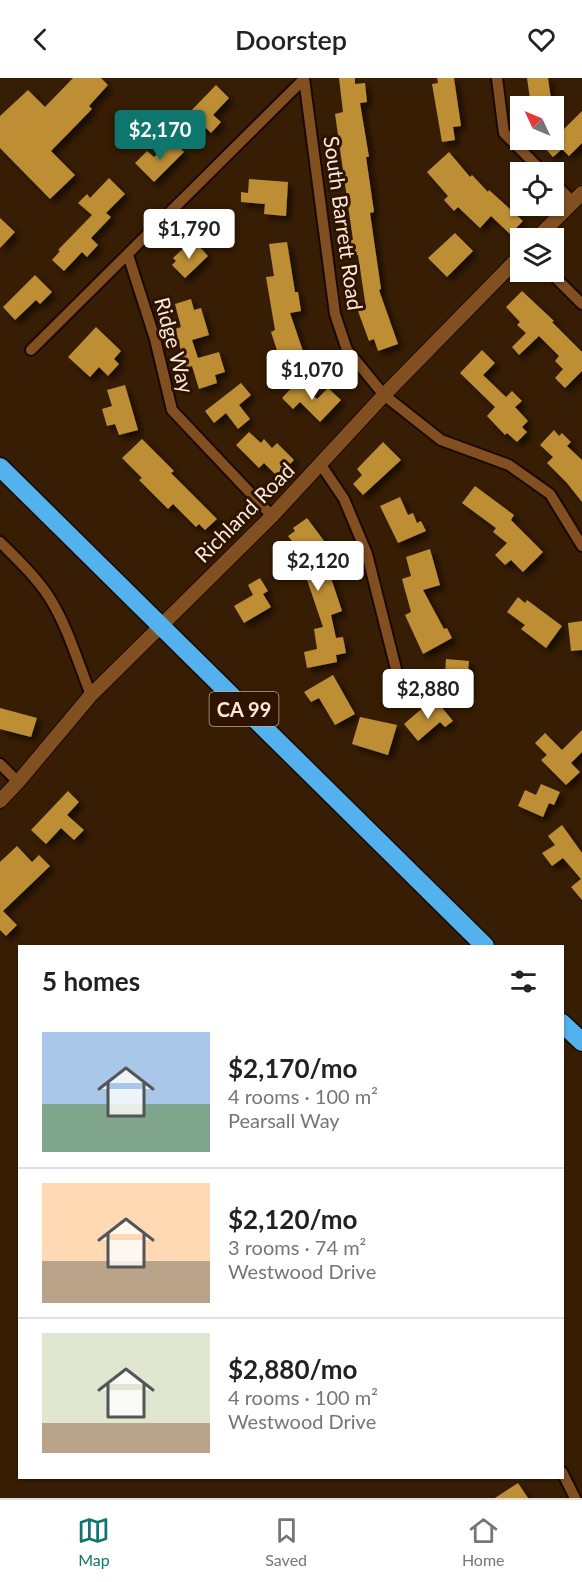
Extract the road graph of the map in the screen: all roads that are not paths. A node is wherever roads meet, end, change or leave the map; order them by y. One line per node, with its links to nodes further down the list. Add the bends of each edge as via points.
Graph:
1 (497, 78): 3 (street, via 504,133)
2 (304, 79): 7 (street); 12 (street, South Barrett Road, via 335,314 347,350)
3 (533, 162)
4 (564, 190): 5 (street)
5 (577, 198): 6 (street)
6 (547, 228)
7 (128, 255): 11 (street); 15 (street, Ridge Way, via 155,339 172,410)
8 (510, 266): 12 (street, Richland Road)
9 (560, 282): 10 (street)
10 (582, 304)
11 (31, 350)
12 (384, 396): 13 (street, Richland Road); 17 (street, South Barrett Road, via 441,440 509,465 550,494)
13 (321, 465): 15 (street, Richland Road); 19 (street, via 344,498 367,554)
14 (0, 467): 18 (highway, CA 99)
15 (272, 516): 18 (street, Richland Road)
16 (0, 542): 20 (street, via 49,597)
17 (582, 546)
18 (160, 624): 20 (street, Richland Road); 24 (highway, CA 99)
19 (396, 669)
20 (91, 695): 22 (street, Richland Road)
21 (0, 764): 22 (street)
22 (18, 782): 23 (street, Richland Road)
23 (0, 801)
24 (484, 945)
25 (564, 1025): 26 (highway)
26 (582, 1042)
27 (564, 1476): 28 (street)
28 (575, 1498)

